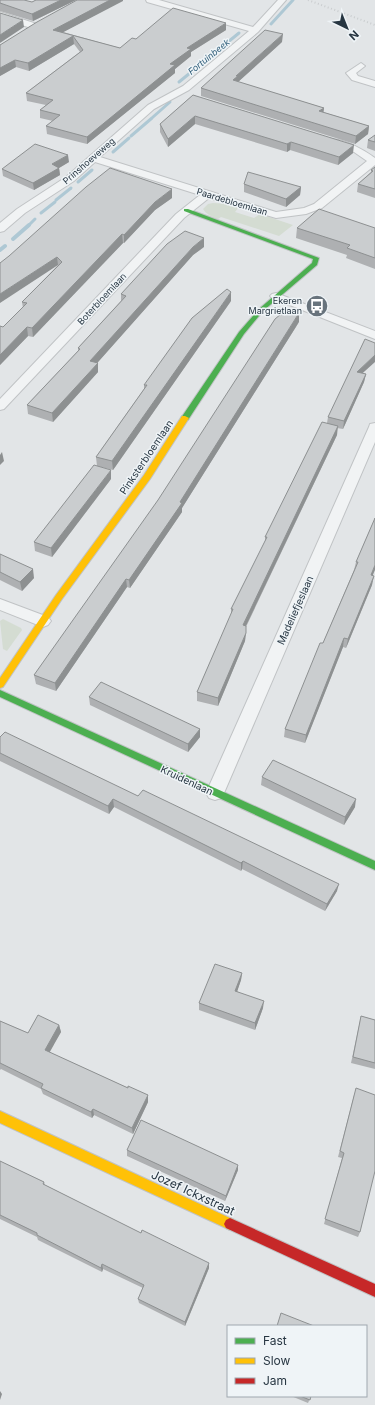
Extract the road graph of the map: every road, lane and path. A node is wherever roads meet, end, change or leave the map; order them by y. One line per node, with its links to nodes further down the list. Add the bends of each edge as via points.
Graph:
1 (150, 0): 4 (street)
2 (282, 0): 4 (street, Prinshoeveweg)
3 (0, 15): 5 (street, via 38,24)
4 (254, 30): 8 (street, Prinshoeveweg)
5 (23, 33)
6 (361, 66): 7 (street, via 350,73 355,78)
7 (375, 84)
8 (179, 93): 9 (street); 11 (street, Prinshoeveweg, via 151,107)
9 (191, 97)
10 (320, 138): 12 (street, via 360,147)
11 (98, 160): 13 (street, Paardebloemlaan); 15 (street, Prinshoeveweg, via 21,211)
12 (374, 161): 13 (street, Paardebloemlaan, via 318,206 306,210 276,215)
13 (207, 194): 14 (street, Boterbloemlaan)
14 (186, 210): 16 (street, Pinksterbloemlaan, via 316,258 315,264); 18 (street, Boterbloemlaan)
15 (0, 229)
16 (276, 296): 17 (street); 21 (street, Pinksterbloemlaan, via 241,333 147,477)
17 (375, 335)
18 (0, 406)
19 (375, 427): 24 (street, Madeliefjeslaan)
20 (0, 604): 21 (street)
21 (43, 621): 22 (street, Pinksterbloemlaan)
22 (0, 685)
23 (0, 693): 24 (street, Kruidenlaan)
24 (215, 793): 25 (street, Kruidenlaan)
25 (375, 866)
26 (0, 1117): 27 (street, Jozef Ickxstraat)
27 (375, 1291)

